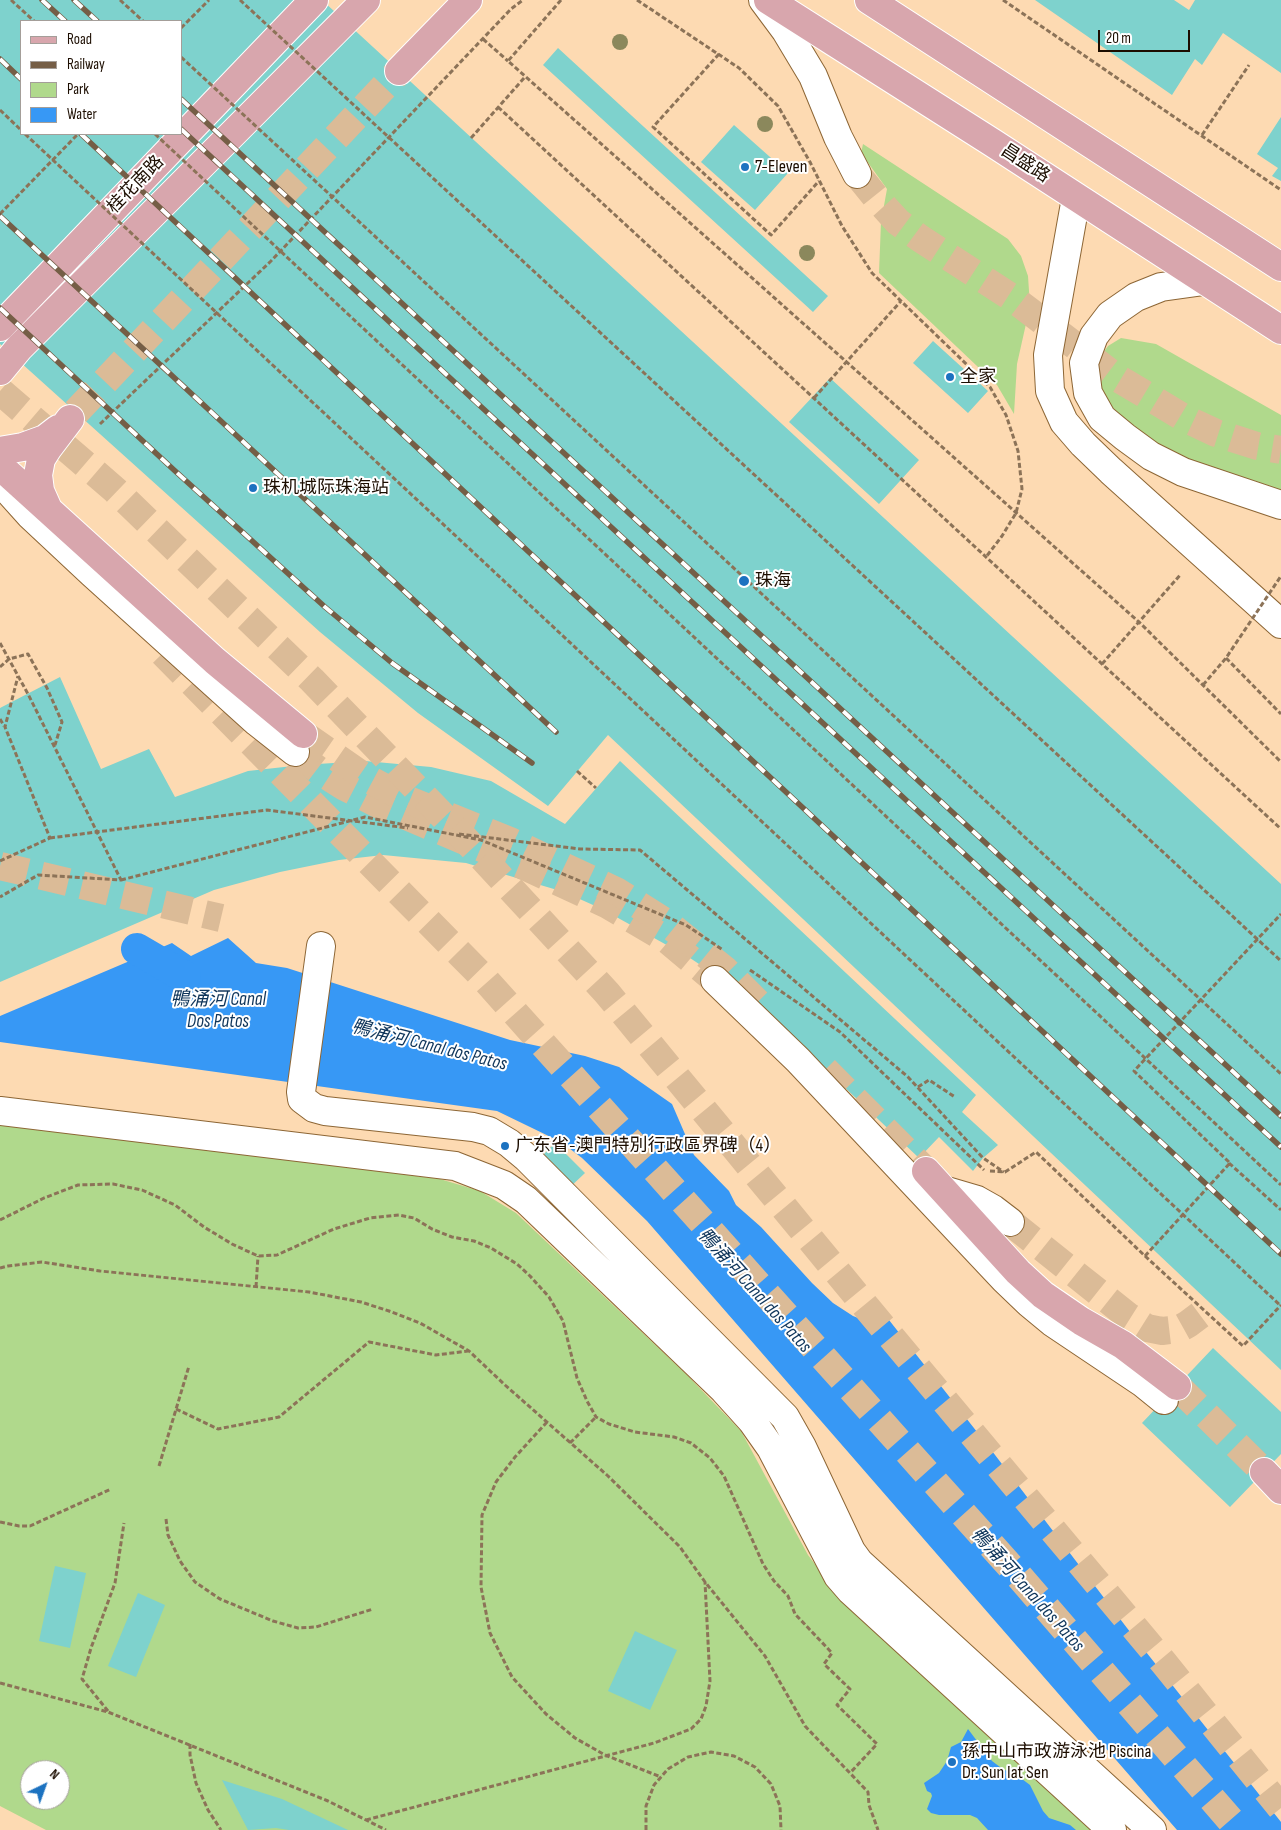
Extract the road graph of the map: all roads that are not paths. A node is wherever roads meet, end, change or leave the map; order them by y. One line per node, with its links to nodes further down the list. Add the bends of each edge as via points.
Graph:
1 (314, 0): 12 (main road, 桂花南路)
2 (366, 0): 14 (main road, via 32,334)
3 (468, 0): 7 (main road)
4 (763, 0): 8 (lane, via 814,76 838,137)
5 (768, 0): 9 (main road, 昌盛路)
6 (869, 0): 10 (main road)
7 (399, 71)
8 (857, 174)
9 (1076, 198): 11 (main road, 昌盛路); 20 (lane, via 1048,355 1050,391 1064,422 1083,444)
10 (1281, 268)
11 (1204, 281): 13 (main road, 昌盛路); 18 (lane, via 1161,287 1136,297 1110,315 1094,336 1084,363 1088,393 1102,418 1152,456 1183,472)
12 (0, 327)
13 (1281, 330)
14 (0, 371)
15 (0, 451): 19 (main road, via 45,439 80,421 48,448 41,459 40,491)
16 (0, 466): 19 (main road)
17 (0, 479): 21 (lane, via 30,515 257,722)
18 (1281, 505)
19 (49, 510): 21 (main road, via 215,661)
20 (1281, 624)
21 (299, 743)
22 (321, 946): 29 (lane, via 301,1092 306,1104 325,1111 473,1127 489,1132 521,1153 785,1417 859,1562)
23 (715, 980): 27 (lane, via 798,1060 1029,1303 1143,1383)
24 (0, 1111): 28 (lane, via 455,1166 504,1185 526,1200 724,1390 752,1421 771,1448 838,1576 851,1591)
25 (934, 1181): 26 (lane, via 977,1200); 27 (main road, via 1043,1295 1123,1345)
26 (1010, 1222)
27 (1170, 1393)
28 (1112, 1830)
29 (1152, 1830)

